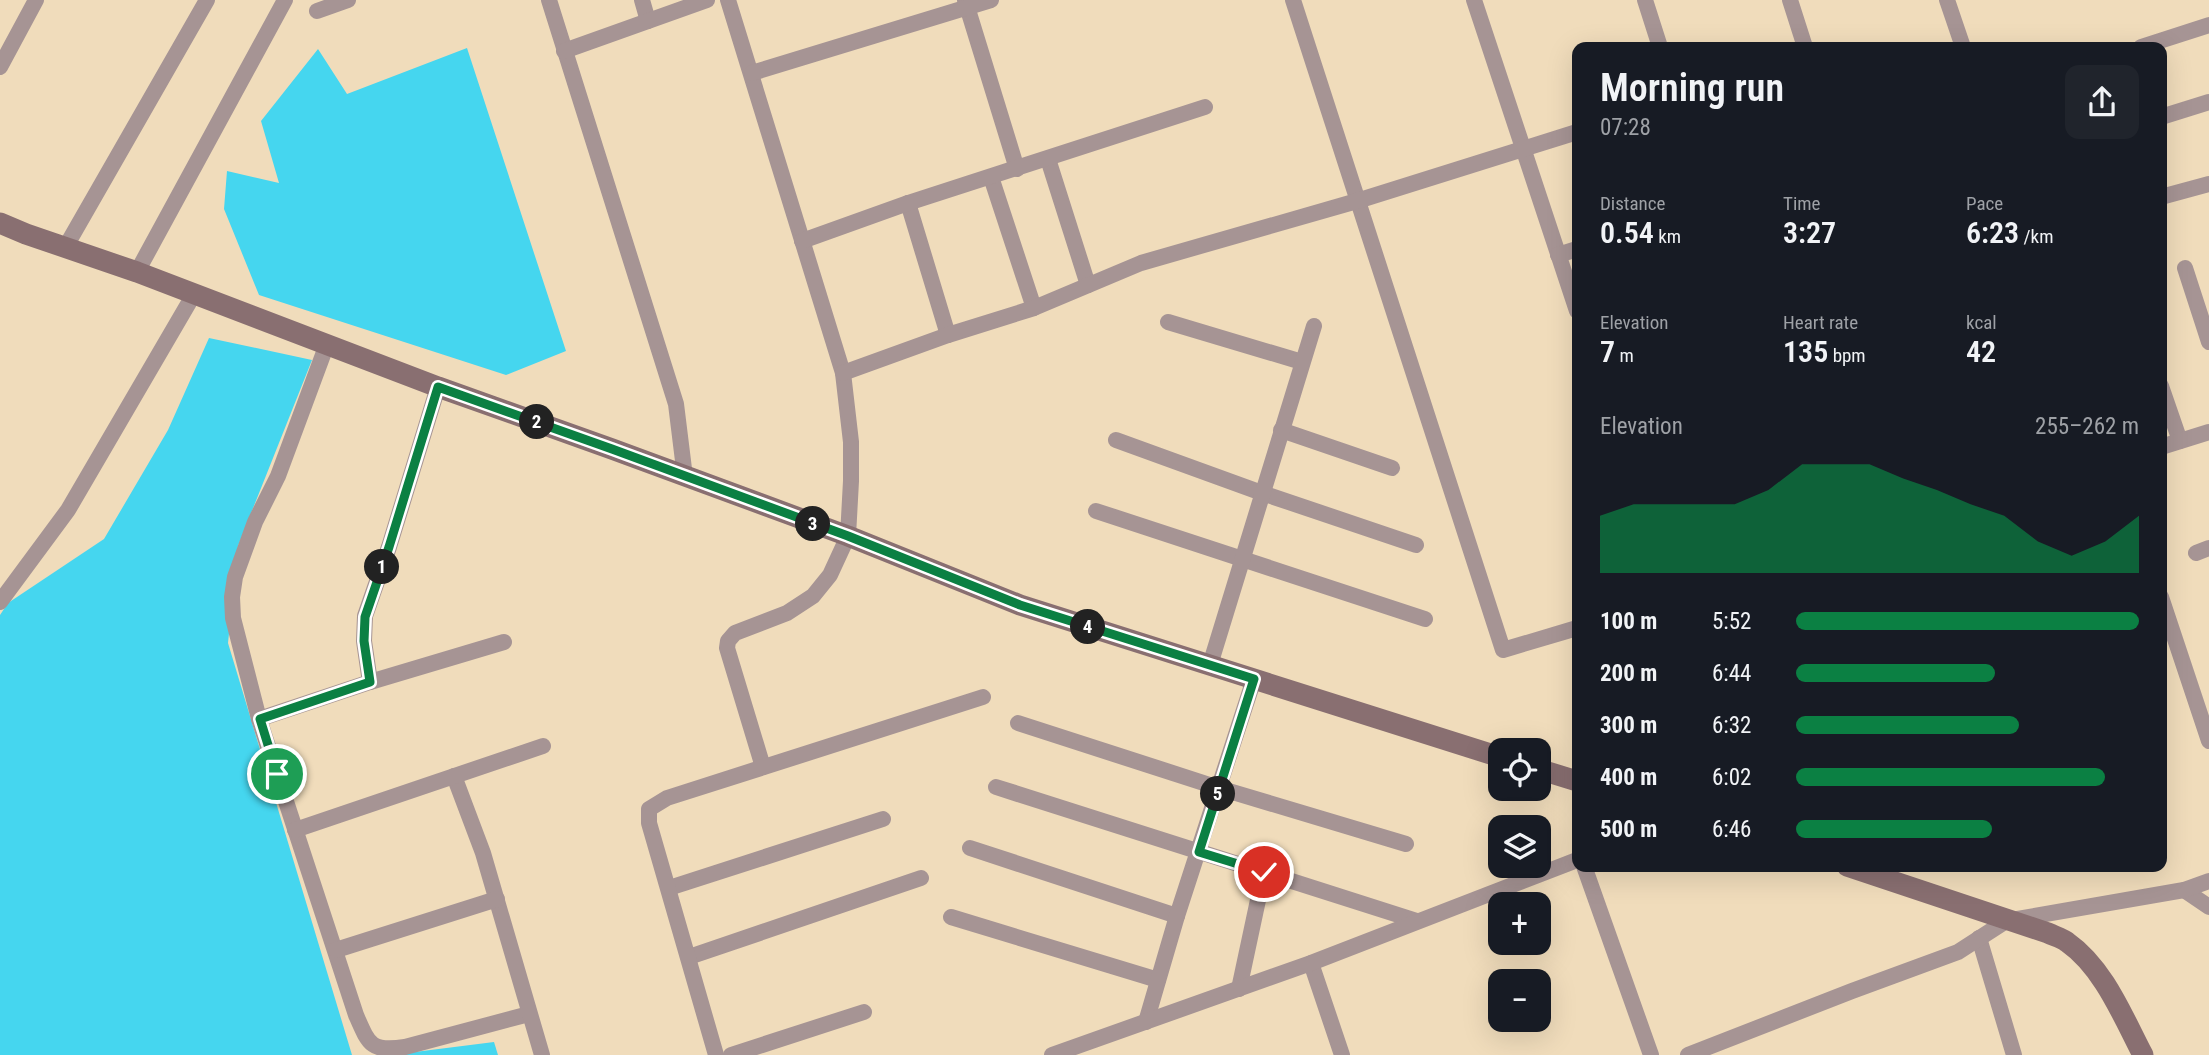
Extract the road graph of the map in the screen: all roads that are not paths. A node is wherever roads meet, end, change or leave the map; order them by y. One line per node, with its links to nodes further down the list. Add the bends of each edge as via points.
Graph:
1 (36, 0): 24 (street)
2 (207, 0): 40 (street)
3 (285, 0): 44 (street)
4 (348, 0): 16 (street)
5 (549, 0): 23 (street)
6 (642, 0): 17 (street)
7 (707, 0): 17 (street)
8 (728, 0): 25 (street)
9 (991, 0): 15 (street)
10 (1293, 0): 36 (street)
11 (1474, 0): 30 (street)
12 (1646, 0): 19 (street)
13 (1790, 0): 20 (street)
14 (1947, 0): 21 (street)
15 (966, 4): 25 (street); 32 (street)
16 (317, 11)
17 (648, 21): 23 (street)
18 (2209, 25): 22 (street)
19 (1659, 42)
20 (1803, 42)
21 (1961, 42)
22 (2156, 42)
23 (565, 51): 64 (street, via 676,404)
24 (0, 68)
25 (752, 73): 39 (street)
26 (2209, 102): 28 (street)
27 (1205, 107): 31 (street)
28 (2167, 115)
29 (1572, 134): 30 (street)
30 (1523, 149): 36 (street); 42 (street)
31 (1048, 159): 32 (street); 45 (street)
32 (1017, 169): 33 (street)
33 (991, 177): 37 (street); 48 (street)
34 (2209, 184): 35 (street)
35 (2167, 195)
36 (1357, 201): 45 (street, via 1141,263); 73 (street, via 1503,650)
37 (908, 203): 39 (street); 51 (street)
38 (0, 223): 40 (street)
39 (802, 241): 55 (street)
40 (65, 248): 44 (street)
41 (1572, 251): 42 (street)
42 (1558, 255): 47 (street)
43 (2185, 268): 52 (street)
44 (136, 272): 46 (street)
45 (1088, 285): 48 (street)
46 (194, 294): 53 (street); 70 (street, via 68,510)
47 (1572, 296)
48 (1034, 307): 51 (street)
49 (1168, 322): 54 (street)
50 (1314, 326): 54 (street)
51 (948, 335): 55 (street)
52 (2209, 342)
53 (327, 344): 56 (street); 79 (street, via 235,577 233,618)
54 (1302, 362): 58 (street)
55 (843, 373): 67 (street, via 851,442)
56 (438, 387): 64 (street); 77 (street, via 365,617)
57 (2167, 403): 61 (street)
58 (1281, 430): 63 (street); 65 (street)
59 (2209, 432): 61 (street)
60 (1116, 440): 65 (street)
61 (2180, 441): 62 (street)
62 (2167, 445)
63 (1392, 468)
64 (685, 477): 67 (street)
65 (1262, 494): 68 (street); 69 (street)
66 (1096, 512): 69 (street)
67 (848, 536): 75 (street, via 1020,605); 84 (street, via 830,575 813,596 728,640)
68 (1416, 545)
69 (1242, 558): 72 (street); 75 (street)
70 (0, 601)
71 (2167, 615): 81 (street)
72 (1425, 619)
73 (1572, 629)
74 (504, 642): 77 (street)
75 (1210, 665): 76 (street)
76 (1254, 679): 83 (street); 89 (street)
77 (370, 682): 79 (street)
78 (983, 697): 84 (street)
79 (260, 719): 91 (street)
80 (1018, 723): 89 (street)
81 (2209, 741)
82 (543, 746): 86 (street)
83 (1488, 753)
84 (763, 767): 101 (street, via 667,798 649,809)
85 (1551, 773): 87 (street)
86 (454, 776): 91 (street); 103 (street)
87 (1572, 780)
88 (996, 787): 94 (street)
89 (1220, 788): 92 (street); 94 (street)
90 (883, 819): 101 (street)
91 (295, 830): 110 (street)
92 (1406, 844)
93 (970, 849): 105 (street)
94 (1199, 852): 96 (street); 105 (street)
95 (1572, 862): 107 (street)
96 (1264, 872): 107 (street); 114 (street)
97 (1586, 872): 123 (street)
98 (1864, 872): 108 (street)
99 (921, 878): 111 (street)
100 (2209, 881): 102 (street)
101 (669, 888): 111 (street)
102 (2184, 890): 104 (street); 108 (street)
103 (497, 900): 110 (street); 116 (street)
104 (2209, 907)
105 (1177, 916): 113 (street)
106 (951, 917): 113 (street)
107 (1417, 921): 112 (street)
108 (2006, 921): 109 (street); 126 (street, via 2067,942 2090,964)
109 (1979, 938): 124 (street, via 1958,952); 125 (street)
110 (337, 950): 116 (street, via 356,1015 365,1036 377,1048 405,1047)
111 (689, 957): 119 (street)
112 (1311, 963): 114 (street); 122 (street)
113 (1158, 980): 117 (street)
114 (1239, 989): 117 (street)
115 (863, 1012): 120 (street)
116 (529, 1014): 118 (street)
117 (1146, 1022): 121 (street)
118 (542, 1055)
119 (716, 1055)
120 (731, 1055)
121 (1052, 1055)
122 (1342, 1055)
123 (1651, 1055)
124 (1688, 1055)
125 (2014, 1055)
126 (2143, 1055)

